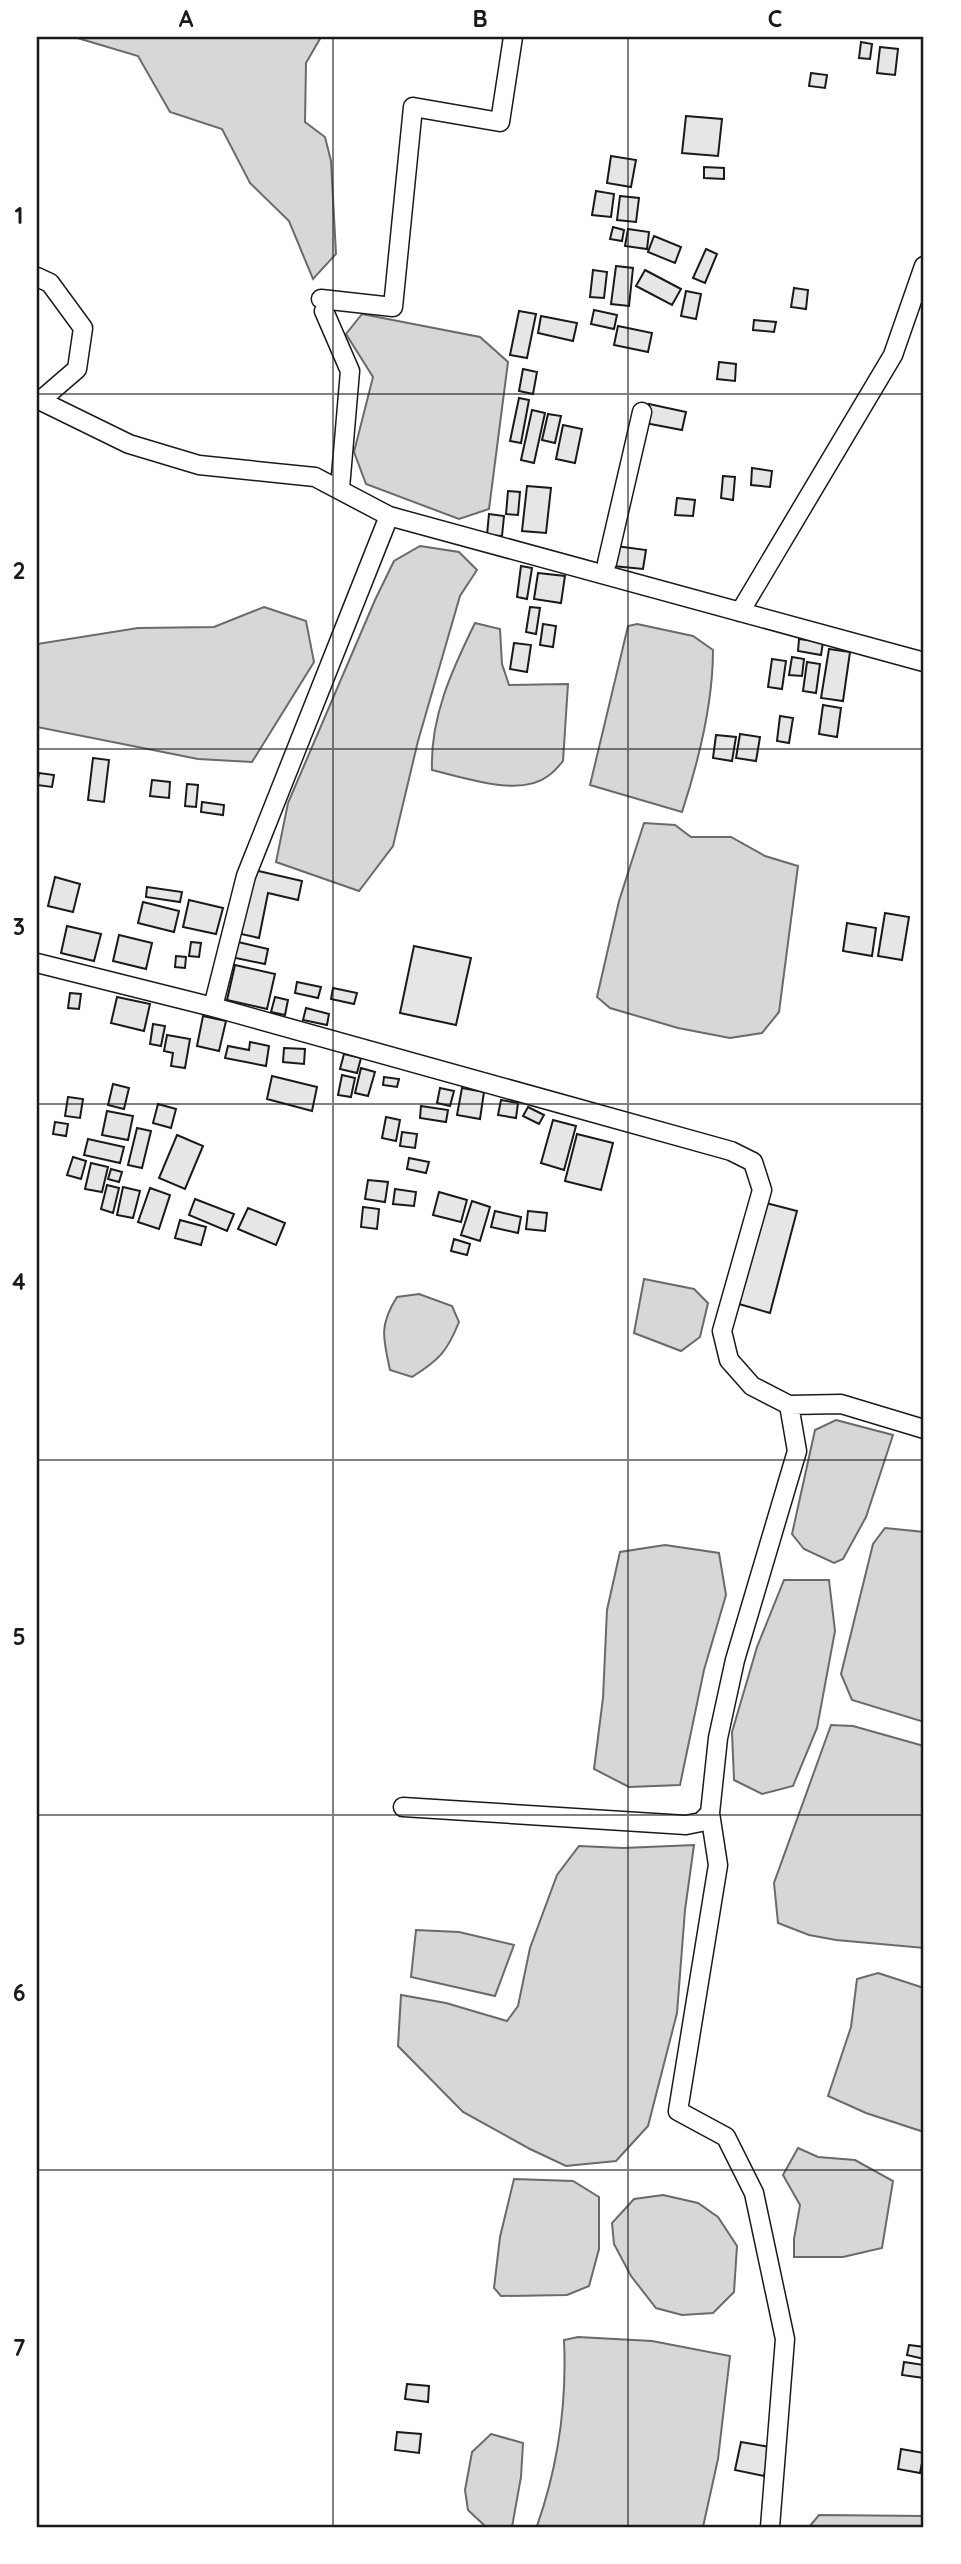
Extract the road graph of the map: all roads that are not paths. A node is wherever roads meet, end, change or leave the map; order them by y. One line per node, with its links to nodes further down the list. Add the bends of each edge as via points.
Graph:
1 (513, 37): 6 (street, via 500,122 413,107 393,307 322,305 350,371)
2 (924, 266): 9 (street, via 893,355)
3 (37, 277): 4 (street, via 50,283 83,328 77,369)
4 (39, 400): 6 (street, via 129,444 199,465 315,477)
5 (642, 412): 8 (street)
6 (340, 488): 7 (street)
7 (390, 516): 9 (street); 12 (street, via 246,876)
8 (607, 563)
9 (740, 612): 10 (street)
10 (924, 662)
11 (37, 963): 12 (street)
12 (213, 1007): 13 (street, via 731,1151 753,1162 762,1190 722,1331 729,1360 752,1386)
13 (789, 1405): 14 (street, via 841,1404); 16 (street, via 797,1451 735,1660 718,1738)
14 (924, 1429)
15 (403, 1807): 16 (street, via 686,1825 701,1822)
16 (710, 1813): 17 (street, via 718,1865 678,2111 726,2137 754,2193 785,2339)
17 (770, 2527)

